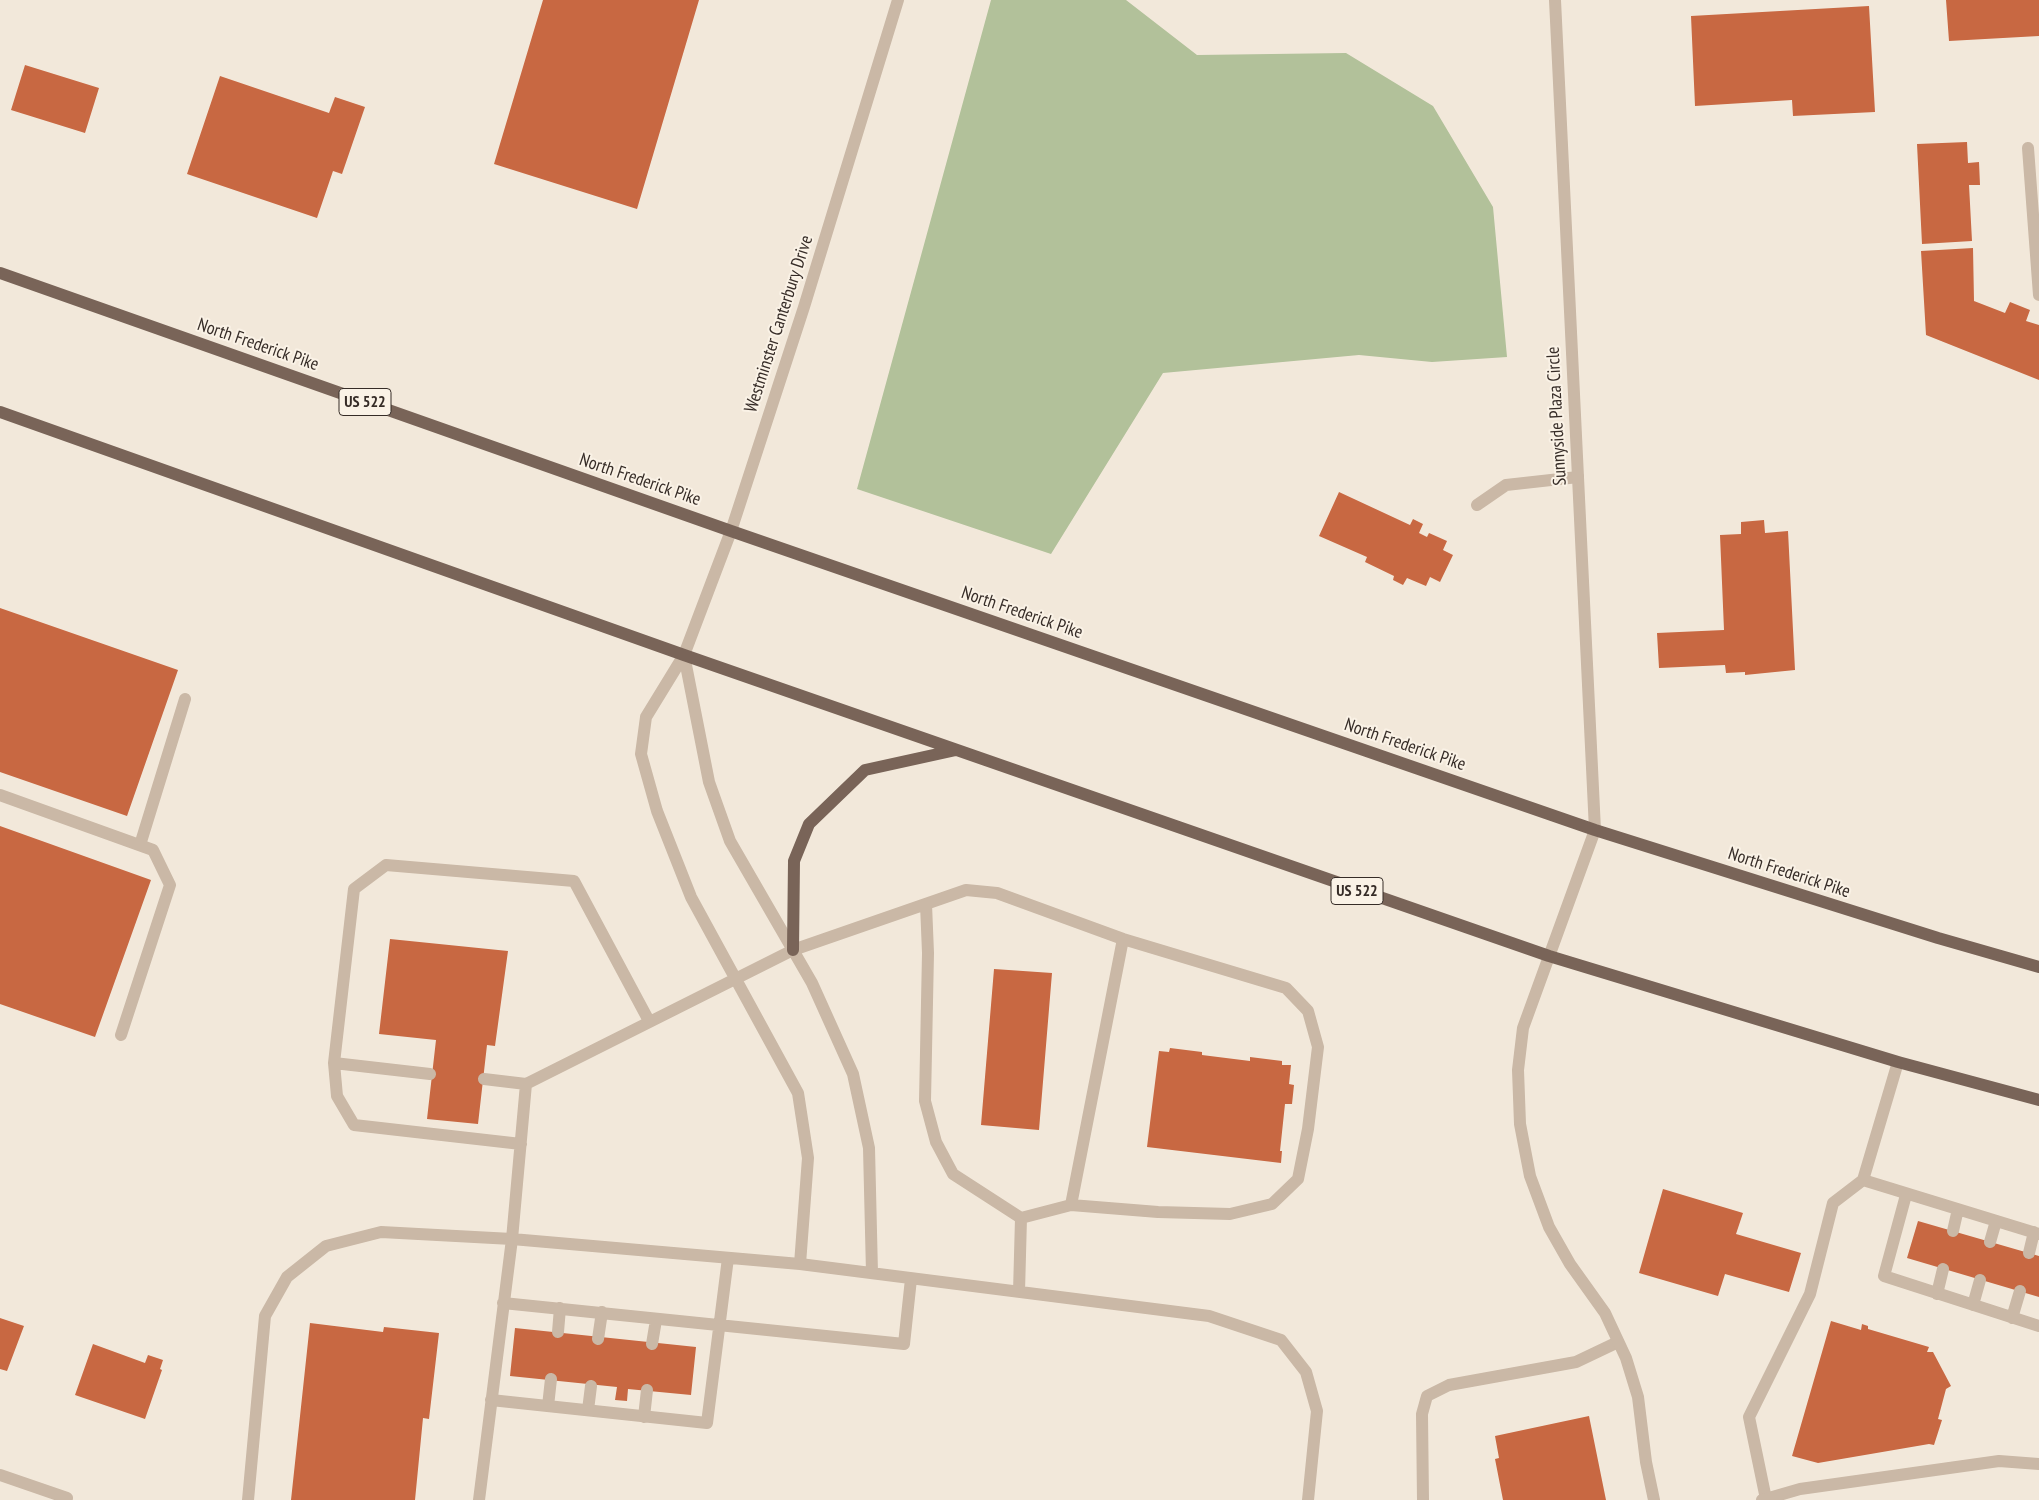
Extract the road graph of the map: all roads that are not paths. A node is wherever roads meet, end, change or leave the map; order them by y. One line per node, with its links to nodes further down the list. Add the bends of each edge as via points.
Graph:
1 (898, 0): 9 (street, Westminster Canterbury Drive, via 804,307)
2 (1555, 0): 7 (street, Sunnyside Plaza Circle)
3 (2028, 148): 5 (street)
4 (0, 273): 9 (main road, North Frederick Pike / US 522)
5 (2039, 295)
6 (0, 412): 10 (main road, US 522)
7 (1578, 477): 8 (street, via 1506,486); 14 (street, Sunnyside Plaza Circle)
8 (1476, 506)
9 (730, 530): 10 (street, Westminster Canterbury Drive); 14 (main road, North Frederick Pike / US 522)
10 (684, 655): 12 (main road, US 522); 18 (street, via 709,782 730,841); 21 (street, Westminster Canterbury Drive, via 646,717 641,754 657,811 691,897)
11 (185, 698): 15 (street)
12 (956, 750): 18 (main road, via 865,770 809,824 794,861); 19 (main road, US 522)
13 (0, 795): 15 (street)
14 (1595, 830): 19 (street); 20 (main road, North Frederick Pike / US 522)
15 (140, 845): 23 (street, via 153,850 170,885)
16 (926, 904): 17 (street, via 966,890 997,893); 18 (street); 35 (street, via 925,1101 936,1142 953,1174)
17 (1123, 940): 33 (street); 33 (street, via 1286,988 1308,1011 1318,1047 1308,1129 1298,1178 1272,1204 1230,1214 1158,1212)
18 (793, 950): 21 (street); 45 (street, via 853,1074 869,1148)
19 (1549, 956): 24 (main road, US 522); 61 (street, via 1523,1028 1518,1070 1520,1124 1530,1176 1549,1227 1570,1264 1605,1313)
20 (2039, 968)
21 (734, 977): 22 (street); 43 (street, Westminster Canterbury Drive, via 798,1093 808,1158)
22 (649, 1021): 25 (street, via 574,881 386,865 354,889); 28 (street)
23 (121, 1035)
24 (1898, 1062): 29 (main road, US 522); 31 (street)
25 (334, 1063): 26 (street); 30 (street, via 337,1096 354,1125)
26 (430, 1074)
27 (484, 1079): 28 (street)
28 (526, 1084): 30 (street)
29 (2039, 1100)
30 (521, 1144): 39 (street)
31 (1863, 1180): 32 (street); 73 (street, via 1832,1203 1810,1294 1749,1417)
32 (1906, 1195): 34 (street); 50 (street, via 1884,1276)
33 (1071, 1204): 35 (street)
34 (1958, 1209): 36 (street); 37 (street)
35 (1021, 1218): 49 (street)
36 (1996, 1221): 38 (street); 40 (street)
37 (1953, 1231)
38 (2037, 1233): 41 (street)
39 (512, 1239): 42 (street); 51 (street); 74 (street, via 381,1232 326,1246 287,1277 266,1316)
40 (1990, 1242)
41 (2029, 1253)
42 (728, 1258): 43 (street); 57 (street)
43 (800, 1264): 45 (street)
44 (1943, 1269): 50 (street)
45 (872, 1273): 46 (street)
46 (911, 1278): 49 (street); 57 (street, via 904,1344)
47 (1980, 1280): 52 (street)
48 (2020, 1291): 55 (street)
49 (1019, 1292): 76 (street, via 1209,1316 1281,1340 1306,1372 1317,1411)
50 (1937, 1294): 52 (street)
51 (503, 1304): 53 (street); 66 (street)
52 (1973, 1305): 55 (street)
53 (560, 1308): 54 (street); 59 (street)
54 (602, 1312): 56 (street); 60 (street)
55 (2012, 1318): 58 (street)
56 (656, 1320): 57 (street); 62 (street)
57 (719, 1326): 69 (street, via 707,1423)
58 (2039, 1326)
59 (558, 1332)
60 (598, 1338)
61 (1618, 1342): 77 (street, via 1576,1362 1449,1385 1427,1396 1422,1414); 78 (street, via 1638,1397)
62 (652, 1344)
63 (551, 1379): 67 (street)
64 (591, 1386): 68 (street)
65 (647, 1390): 69 (street)
66 (491, 1400): 67 (street); 75 (street)
67 (548, 1406): 68 (street)
68 (588, 1410): 69 (street)
69 (644, 1417)
70 (2039, 1464): 73 (street, via 2000,1461 1847,1481)
71 (0, 1475): 72 (street)
72 (67, 1498)
73 (1764, 1499)
74 (248, 1500)
75 (479, 1500)
76 (1308, 1500)
77 (1422, 1500)
78 (1654, 1500)

